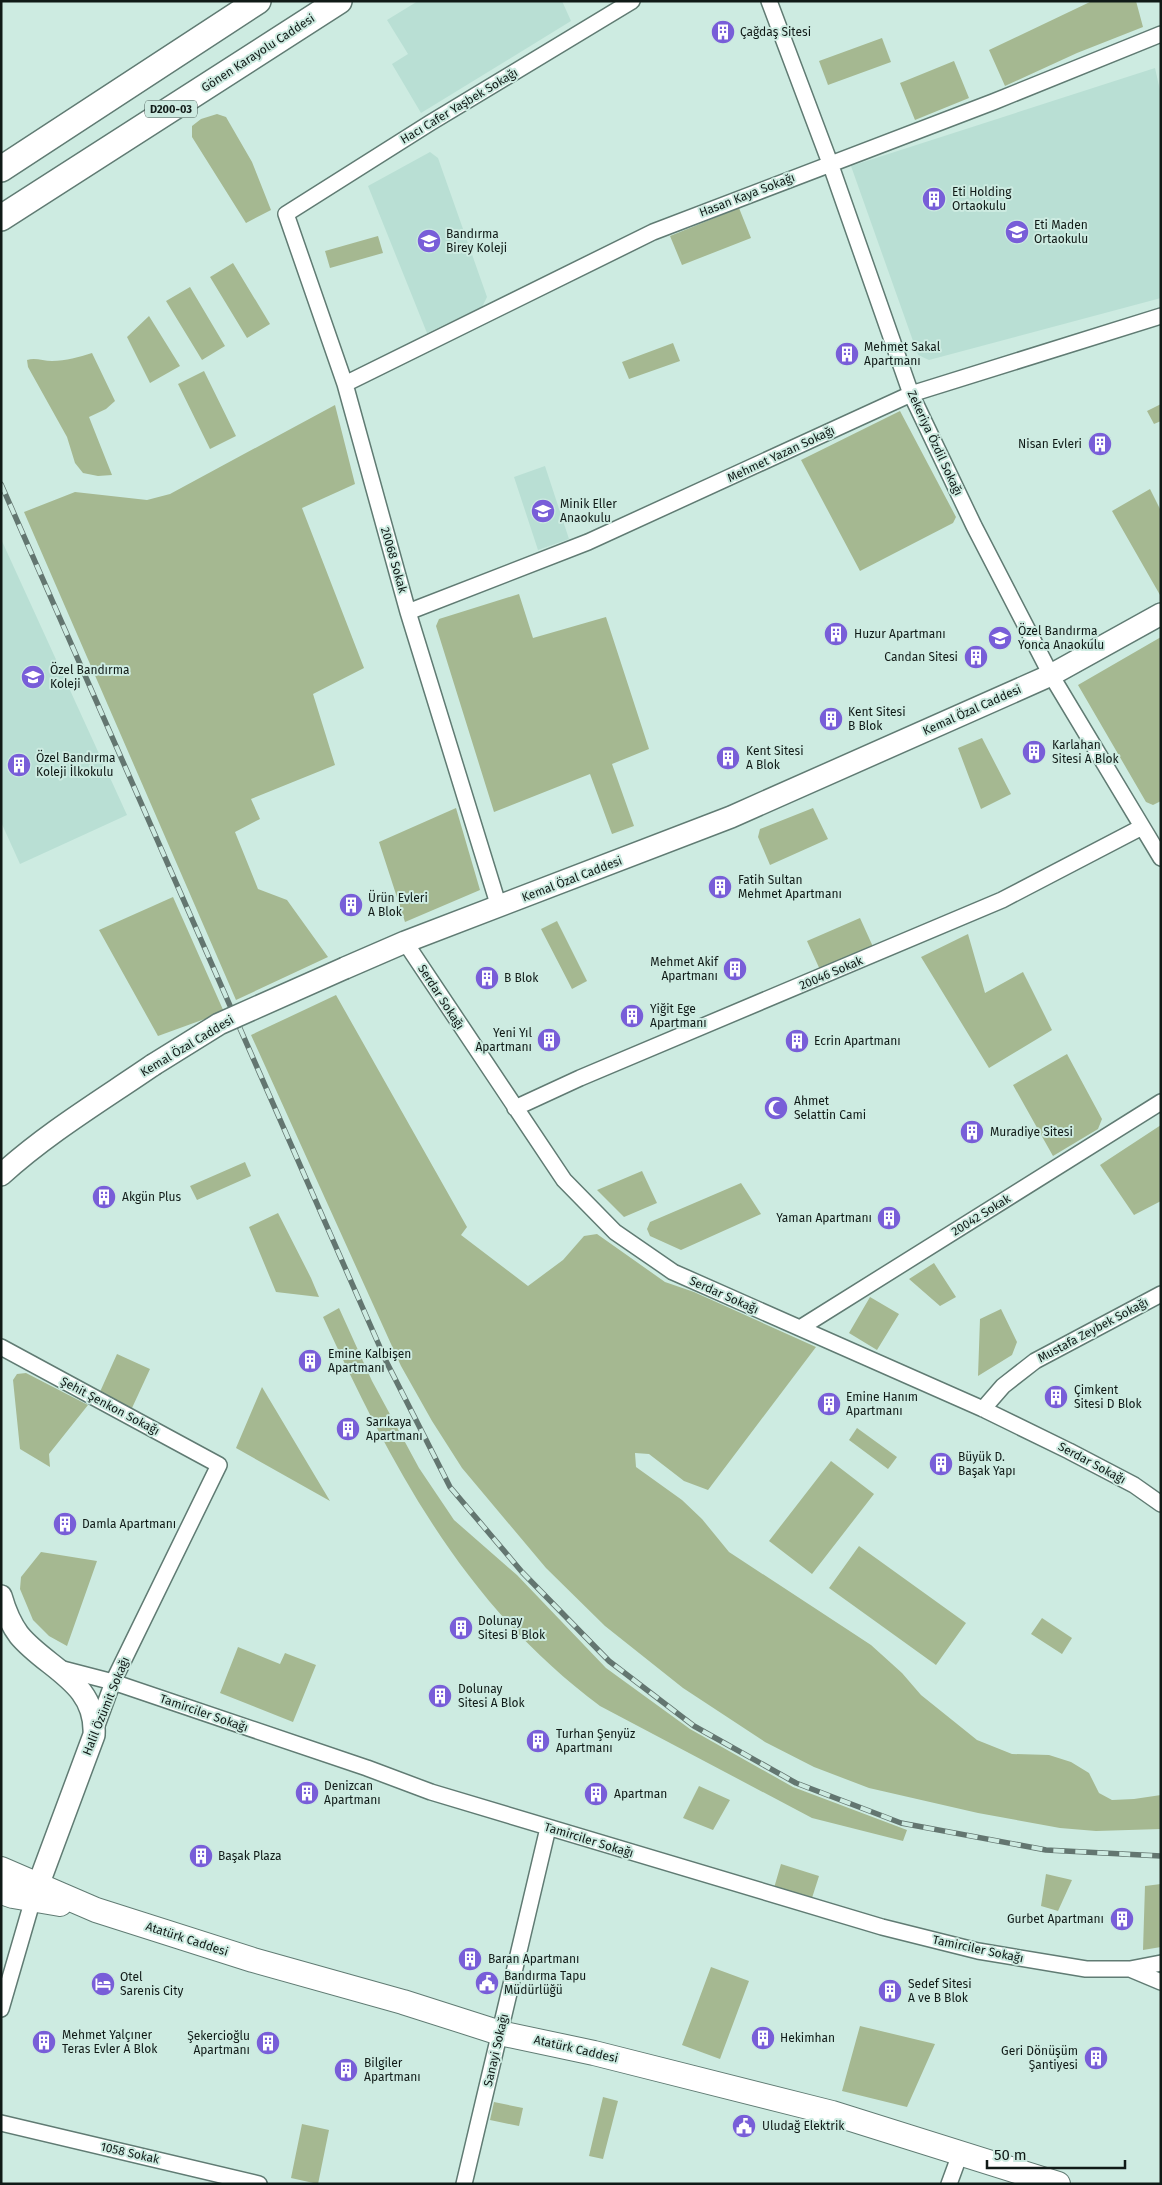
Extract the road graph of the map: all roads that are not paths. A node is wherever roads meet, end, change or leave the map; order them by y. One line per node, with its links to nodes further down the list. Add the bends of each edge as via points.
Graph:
1 (258, 1): 7 (highway)
2 (339, 1): 9 (highway, Gönen Karayolu Caddesi / D200-03)
3 (632, 1): 8 (street, Hacı Cafer Yaşbek Sokağı)
4 (769, 1): 6 (street, Zekeriya Özdil Sokağı)
5 (1161, 34): 6 (street, Hasan Kaya Sokağı)
6 (830, 163): 11 (street, Hasan Kaya Sokağı, via 653,232); 12 (street, Zekeriya Özdil Sokağı)
7 (1, 169)
8 (286, 214): 11 (street, 20068 Sokak)
9 (2, 217)
10 (1161, 316): 12 (street, Mehmet Yazan Sokağı)
11 (344, 384): 13 (street, 20068 Sokak)
12 (911, 394): 13 (street, Mehmet Yazan Sokağı, via 588,542); 15 (street, Zekeriya Özdil Sokağı)
13 (408, 612): 18 (street, 20068 Sokak)
14 (1161, 614): 15 (main road, Kemal Özal Caddesi)
15 (1051, 675): 16 (street, Zekeriya Özdil Sokağı); 18 (main road, Kemal Özal Caddesi, via 731,817)
16 (1142, 827): 17 (street, Zekeriya Özdil Sokağı); 21 (street, 20046 Sokak, via 1002,900)
17 (1161, 858)
18 (498, 907): 19 (main road, Kemal Özal Caddesi)
19 (405, 942): 21 (street, Serdar Sokağı); 22 (main road, Kemal Özal Caddesi, bridge, via 218,1024 57,1131)
20 (1161, 1102): 24 (street, 20042 Sokak)
21 (515, 1108): 24 (street, Serdar Sokağı, via 564,1180 614,1232 673,1272)
22 (1, 1175)
23 (1161, 1294): 26 (street, Mustafa Zeybek Sokağı, via 1035,1360 1003,1386)
24 (800, 1328): 26 (street, Serdar Sokağı)
25 (1, 1347): 27 (street, Şehit Şenkon Sokağı)
26 (984, 1409): 28 (street, Serdar Sokağı, via 1134,1485)
27 (220, 1465): 32 (street, Halil Özümit Sokağı)
28 (1161, 1504)
29 (1, 1596): 30 (main road)
30 (5, 1615): 31 (main road, Tamirciler Sokağı, via 33,1649)
31 (57, 1667): 32 (street, Tamirciler Sokağı); 33 (main road, Tamirciler Sokağı, via 90,1703)
32 (113, 1682): 33 (street, Halil Özümit Sokağı); 34 (street, Tamirciler Sokağı, via 431,1792)
33 (94, 1735): 37 (main road, Halil Özümit Sokağı)
34 (548, 1828): 39 (street, Tamirciler Sokağı, via 882,1927 978,1952 1086,1969); 42 (street, Sanayi Sokağı)
35 (1, 1869): 37 (main road, Atatürk Caddesi)
36 (1, 1892): 37 (main road, Atatürk Caddesi)
37 (36, 1892): 41 (street); 42 (main road, Atatürk Caddesi)
38 (1161, 1963): 39 (street, Tamirciler Sokağı)
39 (1130, 1969): 40 (street, Tamirciler Sokağı)
40 (1161, 1982)
41 (1, 2009)
42 (500, 2033): 44 (main road, Atatürk Caddesi, via 594,2052 832,2113); 46 (street, Sanayi Sokağı)
43 (1, 2123): 45 (street, 1058 Sokak)
44 (960, 2154): 47 (street); 48 (main road, Atatürk Caddesi)
45 (260, 2184)
46 (464, 2184)
47 (950, 2184)
48 (1058, 2184)

